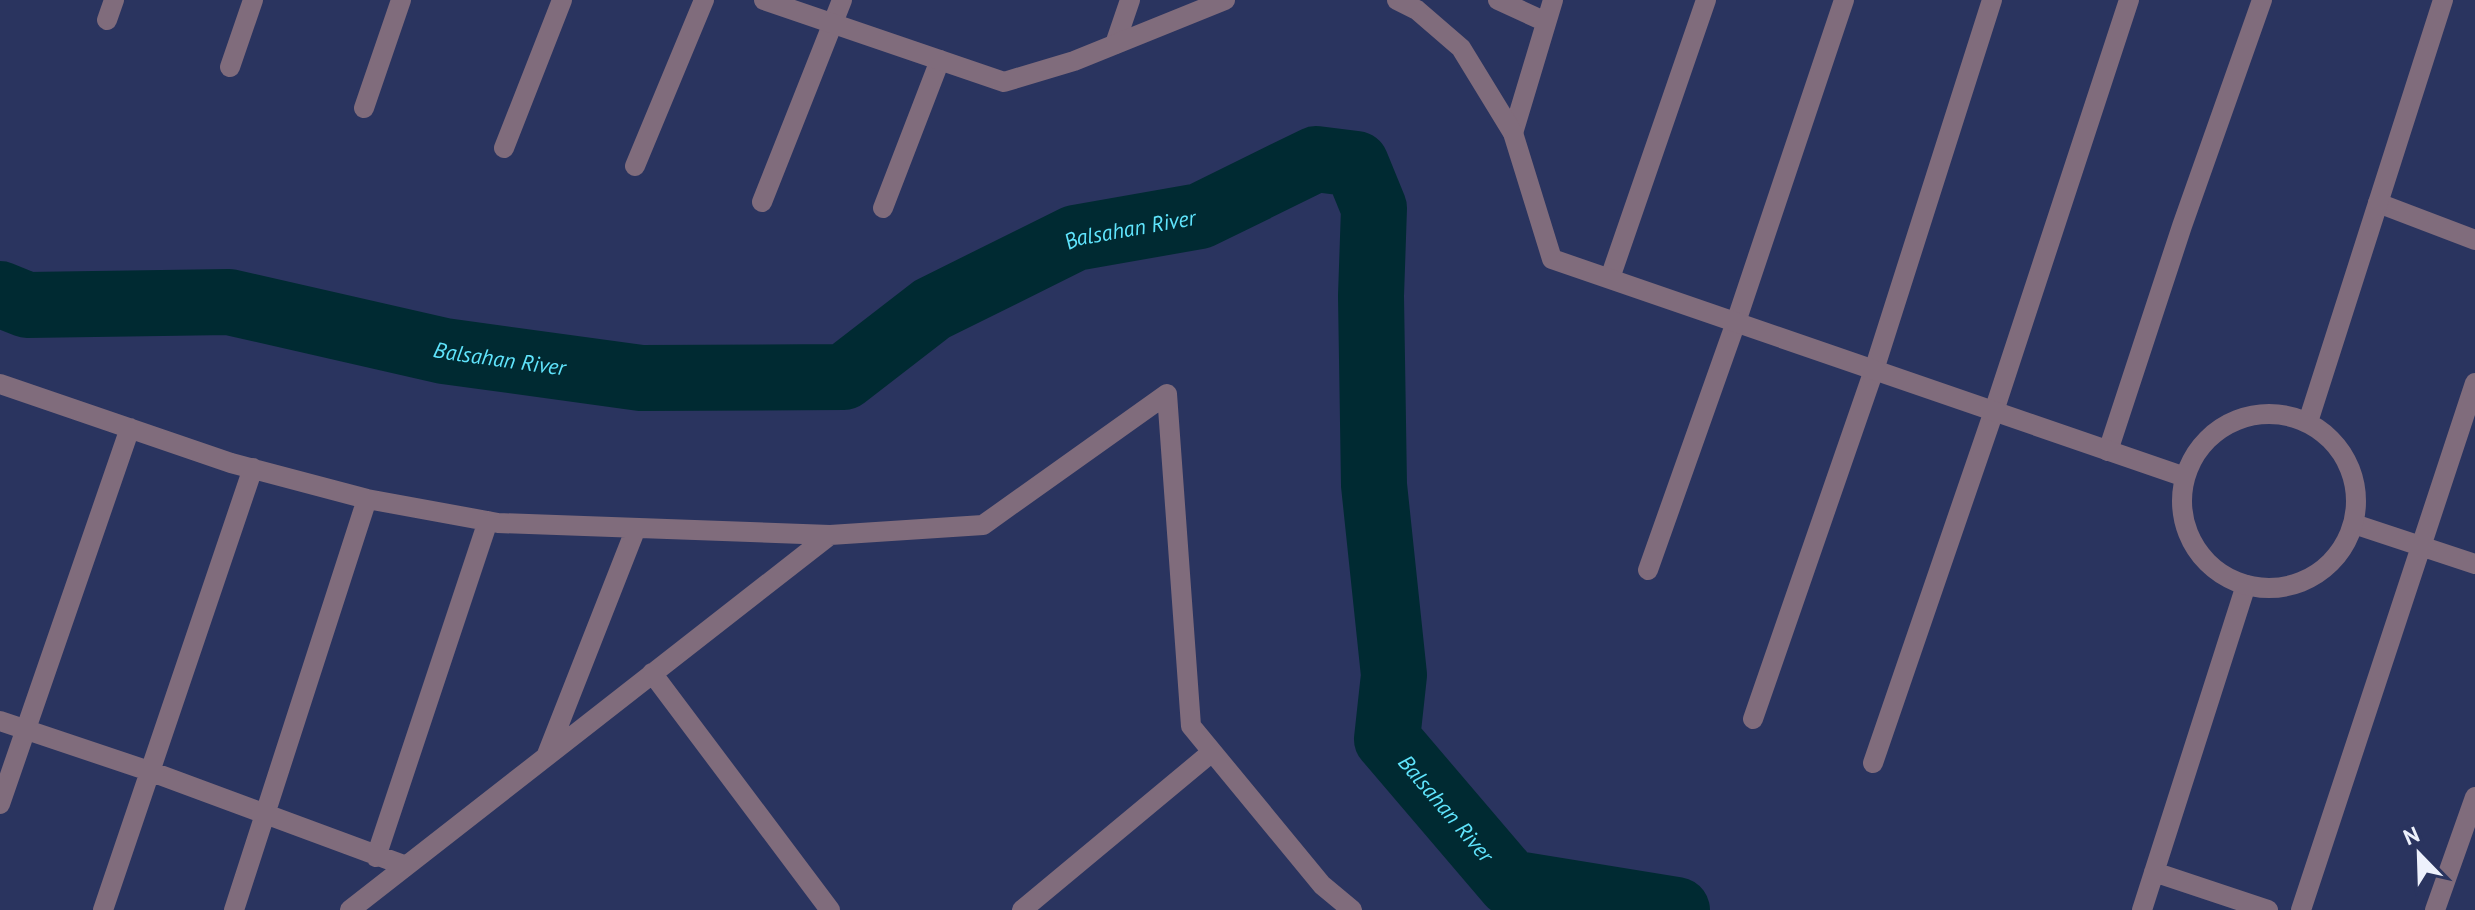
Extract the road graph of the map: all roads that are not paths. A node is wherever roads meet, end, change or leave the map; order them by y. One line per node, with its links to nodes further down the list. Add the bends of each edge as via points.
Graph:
1 (114, 0): 19 (street)
2 (253, 0): 24 (street)
3 (401, 0): 25 (street)
4 (562, 0): 27 (street)
5 (704, 0): 28 (street)
6 (764, 0): 21 (street)
7 (842, 0): 21 (street)
8 (1130, 0): 22 (street)
9 (1225, 0): 22 (street)
10 (1397, 0): 26 (street, via 1461,48)
11 (1498, 0): 20 (street)
12 (1553, 0): 20 (street)
13 (1706, 0): 33 (street)
14 (1844, 0): 34 (street)
15 (1992, 0): 35 (street)
16 (2129, 0): 38 (street)
17 (2262, 0): 41 (street)
18 (2443, 0): 30 (street)
19 (107, 20)
20 (1546, 22): 26 (street)
21 (835, 23): 23 (street); 29 (street)
22 (1115, 44): 23 (street, via 1004,82)
23 (940, 60): 31 (street)
24 (230, 67)
25 (364, 108)
26 (1513, 133): 33 (street, via 1552,259)
27 (504, 148)
28 (635, 166)
29 (762, 202)
30 (2378, 203): 32 (street); 39 (street)
31 (883, 208)
32 (2475, 240)
33 (1610, 278): 34 (street)
34 (1736, 322): 35 (street); 51 (street)
35 (1874, 370): 38 (street); 54 (street)
36 (2475, 383): 49 (street)
37 (0, 385): 40 (street)
38 (1994, 411): 41 (street); 59 (street)
39 (2308, 422): 43 (street, via 2278,414 2248,416 2220,429 2198,450); 46 (street, via 2333,439 2350,465 2357,494)
40 (130, 428): 42 (street); 56 (street)
41 (2108, 451): 43 (street)
42 (253, 468): 44 (street); 60 (street)
43 (2185, 477): 52 (street, via 2187,532 2201,556 2221,574)
44 (367, 499): 45 (street); 63 (street)
45 (488, 521): 47 (street); 64 (street)
46 (2354, 524): 49 (street); 52 (street, via 2343,549 2300,583)
47 (636, 528): 48 (street); 58 (street)
48 (830, 535): 53 (street); 57 (street, via 983,525 1167,394 1191,726)
49 (2422, 546): 50 (street); 75 (street)
50 (2475, 564)
51 (1648, 570)
52 (2246, 585): 66 (street)
53 (652, 673): 58 (street); 70 (street)
54 (1753, 719)
55 (0, 721): 56 (street)
56 (26, 729): 60 (street); 62 (street)
57 (1212, 752): 71 (street); 72 (street, via 1322,885)
58 (546, 757): 65 (street)
59 (1873, 763)
60 (152, 772): 63 (street); 67 (street)
61 (2475, 797): 76 (street)
62 (0, 804)
63 (267, 814): 64 (street); 68 (street)
64 (376, 857): 65 (street)
65 (406, 866): 69 (street)
66 (2154, 872): 73 (street); 74 (street)
67 (103, 910)
68 (234, 910)
69 (350, 910)
70 (830, 910)
71 (1022, 910)
72 (1352, 910)
73 (2142, 910)
74 (2268, 910)
75 (2301, 910)
76 (2435, 910)

